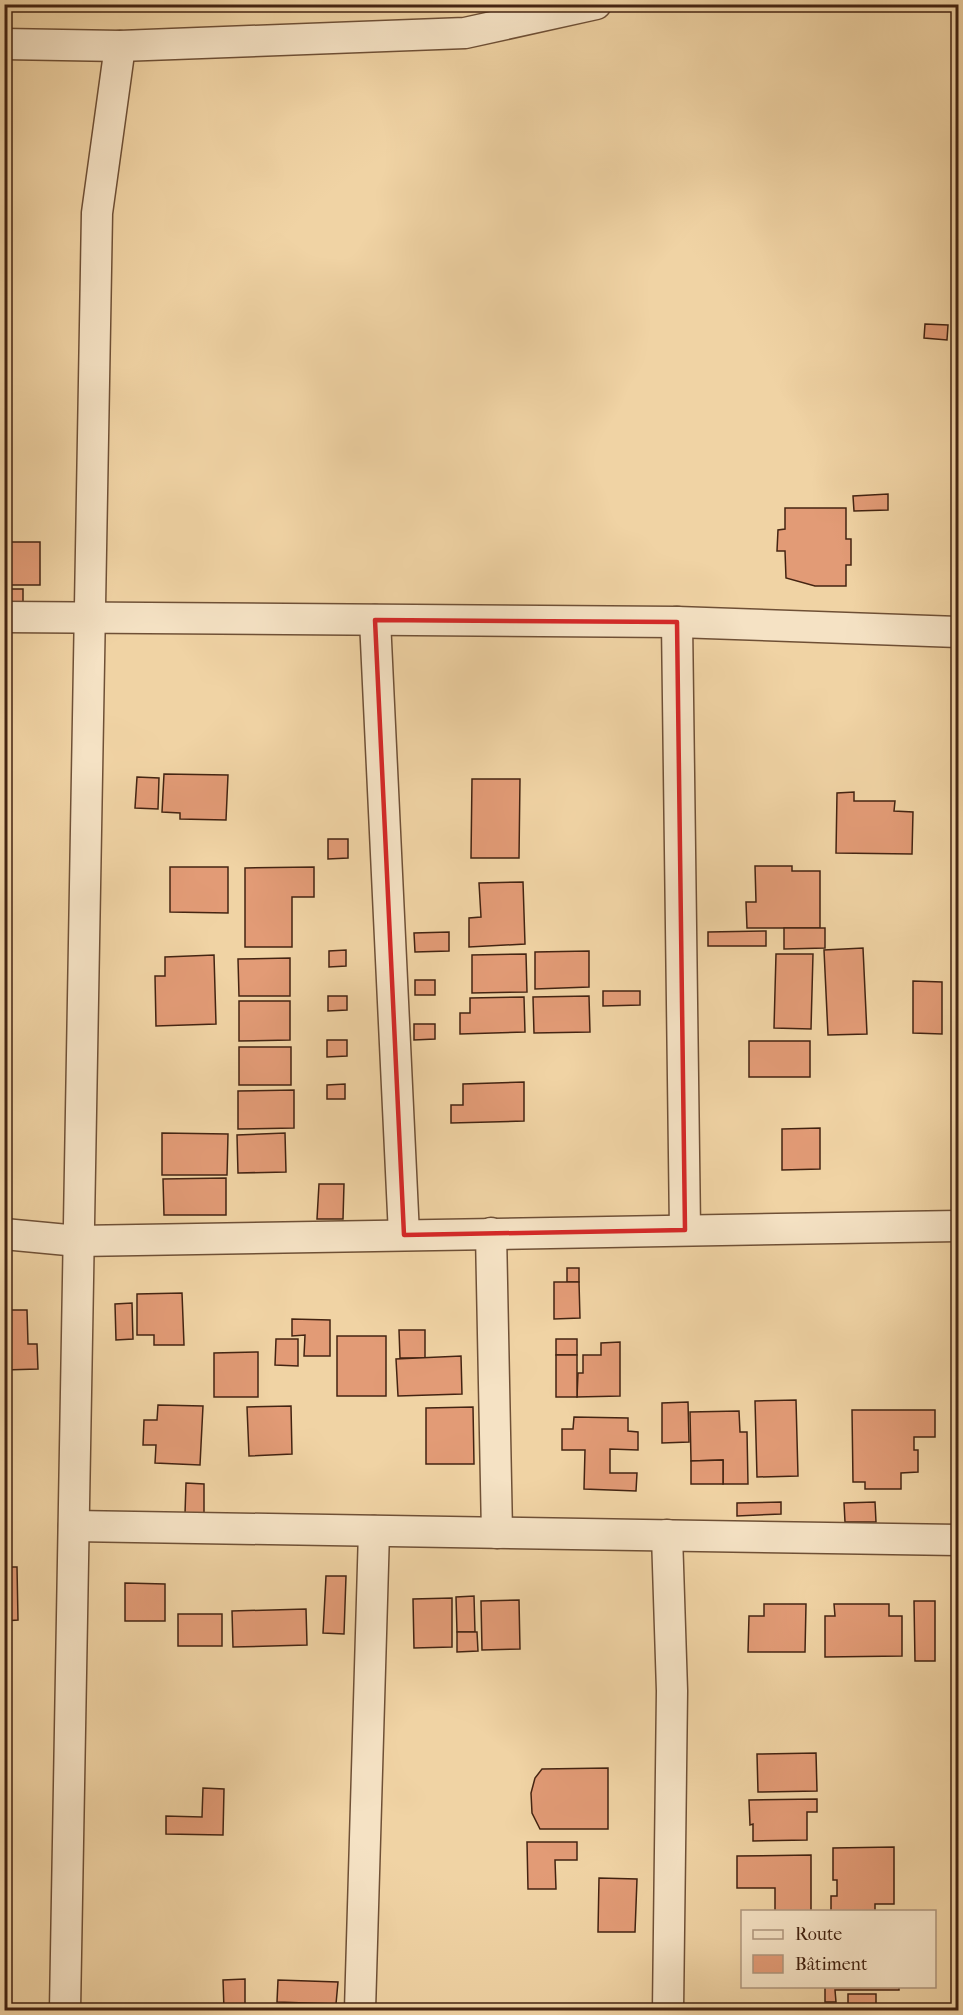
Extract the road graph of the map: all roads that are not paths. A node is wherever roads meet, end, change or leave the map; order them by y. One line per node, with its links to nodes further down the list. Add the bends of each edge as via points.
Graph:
1 (596, 4): 2 (street)
2 (548, 10): 4 (street, via 465,33)
3 (4, 44): 4 (street)
4 (120, 46): 6 (street, via 97,213)
5 (4, 617): 6 (street)
6 (89, 618): 7 (street); 15 (street)
7 (375, 620): 8 (street); 14 (street)
8 (677, 622): 9 (street); 11 (street)
9 (958, 632)
10 (958, 1226): 11 (street)
11 (685, 1230): 12 (street)
12 (491, 1233): 14 (street); 18 (street)
13 (4, 1234): 15 (street)
14 (404, 1234): 15 (street)
15 (78, 1241): 16 (street)
16 (74, 1526): 17 (street); 21 (street)
17 (374, 1531): 18 (street); 22 (street)
18 (497, 1533): 19 (street)
19 (667, 1536): 20 (street); 23 (street, via 672,1691)
20 (958, 1540)
21 (65, 2010)
22 (360, 2010)
23 (668, 2010)

